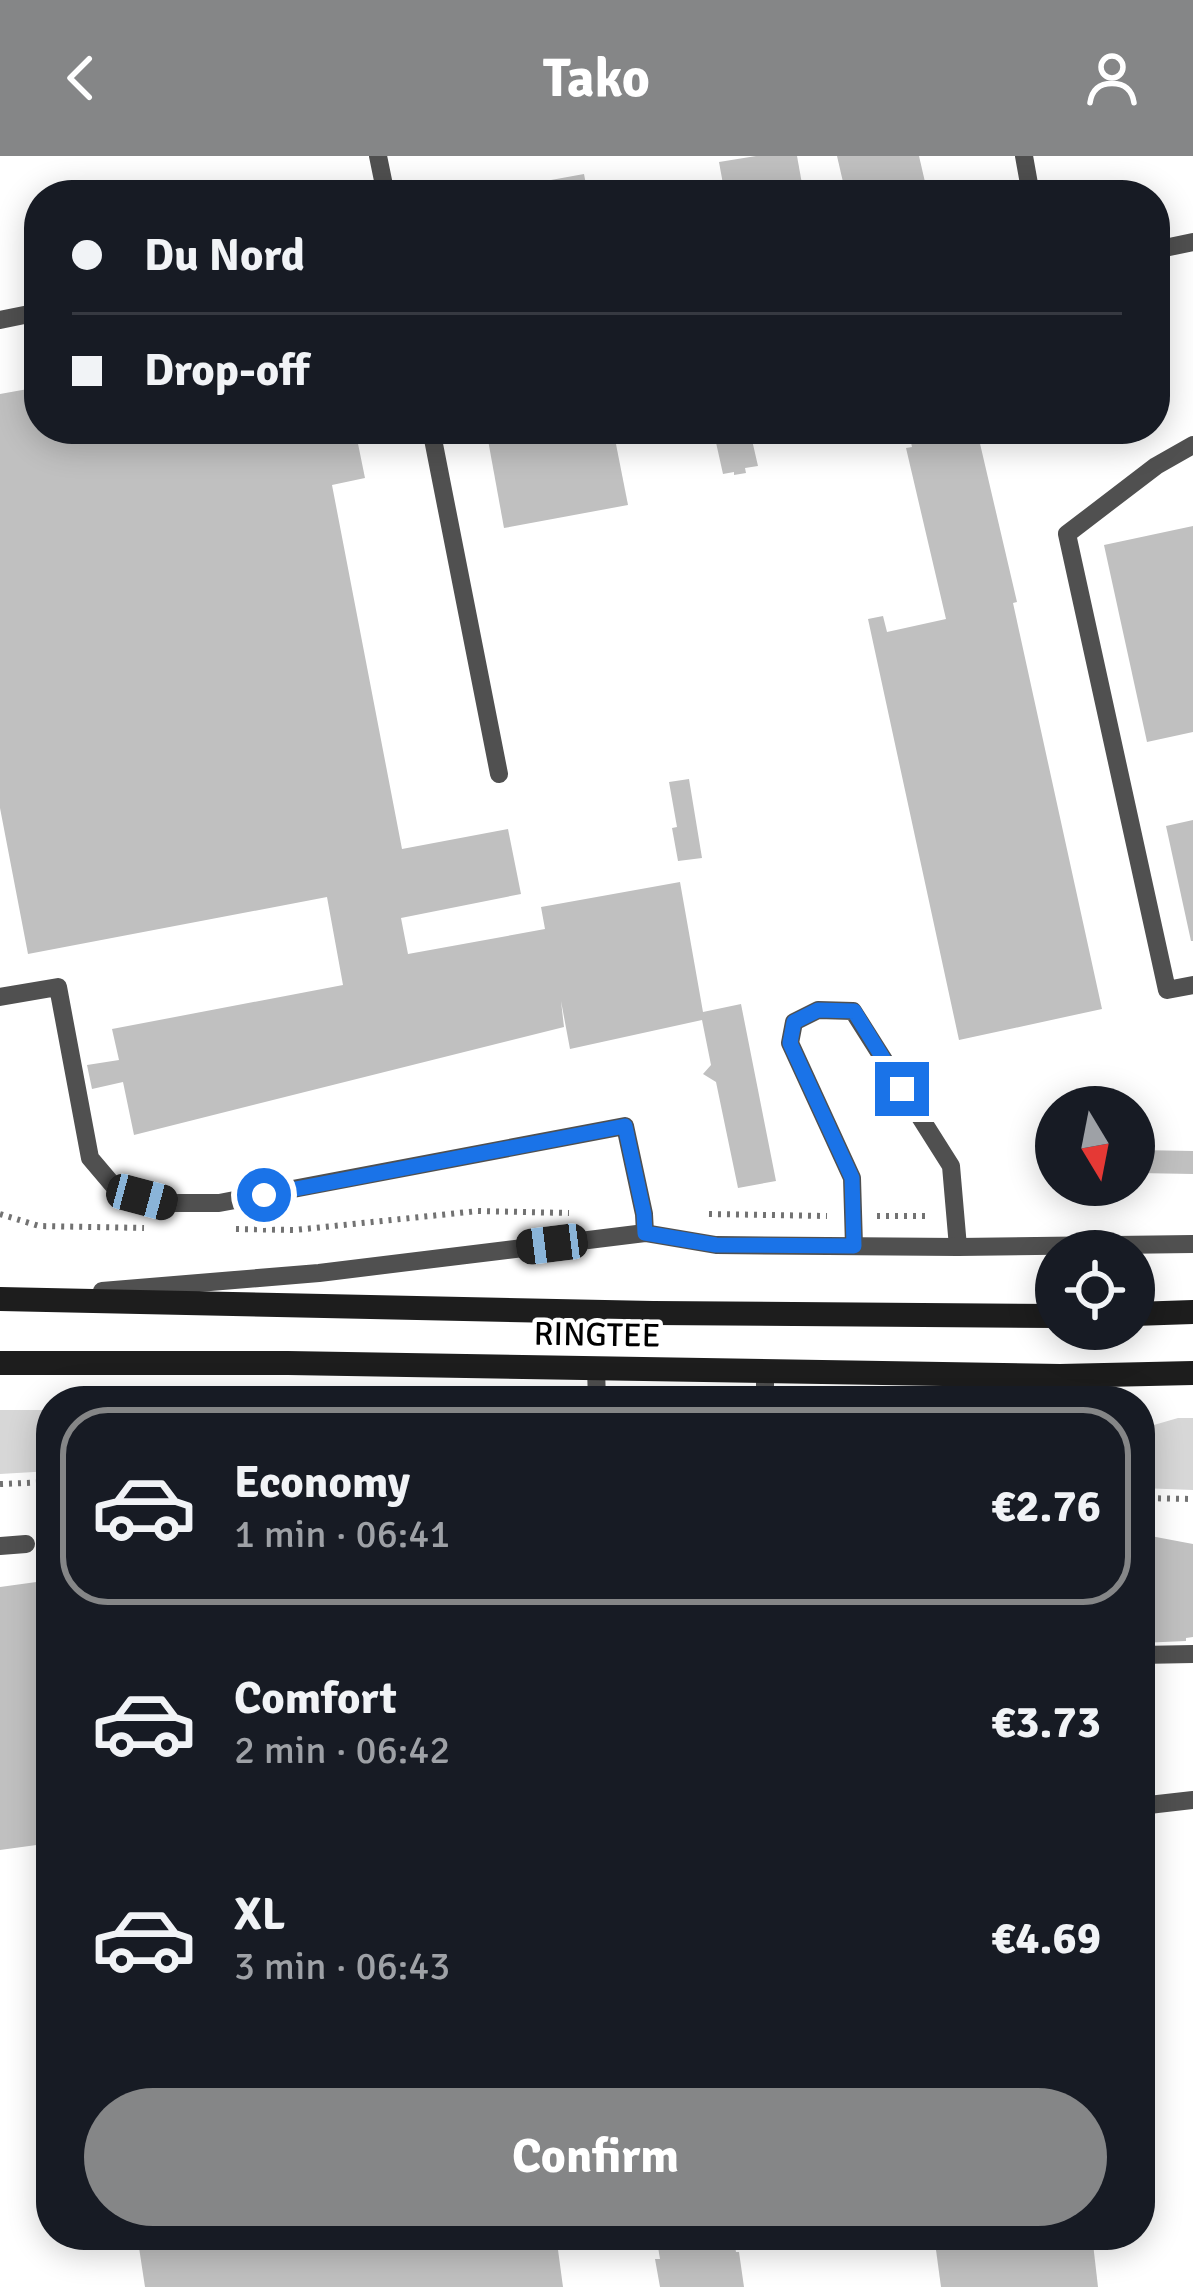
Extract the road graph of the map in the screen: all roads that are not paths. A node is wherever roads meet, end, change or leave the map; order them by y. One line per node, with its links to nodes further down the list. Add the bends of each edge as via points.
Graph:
1 (434, 444): 3 (lane)
2 (1193, 445): 4 (lane, via 1067,534 1167,990)
3 (499, 774)
4 (1193, 985)
5 (0, 997): 6 (lane, via 58,986 90,1158 118,1190 166,1203 219,1203 625,1126)
6 (645, 1233): 8 (lane, via 716,1245); 10 (lane, via 320,1273)
7 (1193, 1244): 9 (lane)
8 (854, 1246): 9 (lane); 9 (lane, via 852,1178 790,1043 794,1022 818,1010 854,1011 951,1166)
9 (958, 1247)
10 (7, 1299): 13 (main road, RINGTEE)
11 (1193, 1312): 12 (main road)
12 (1155, 1313)
13 (1035, 1316)
14 (0, 1364): 15 (main road, RINGTEE)
15 (596, 1368): 16 (main road, RINGTEE); 18 (lane)
16 (765, 1370): 19 (lane); 20 (main road, RINGTEE)
17 (1193, 1373): 21 (main road, RINGTEE)
18 (597, 1386)
19 (765, 1386)
20 (1027, 1386)
21 (1078, 1386)
22 (26, 1544): 23 (lane)
23 (0, 1546)
24 (1193, 1654): 25 (lane)
25 (1155, 1655)
26 (1193, 1800): 27 (lane)
27 (1155, 1804)

